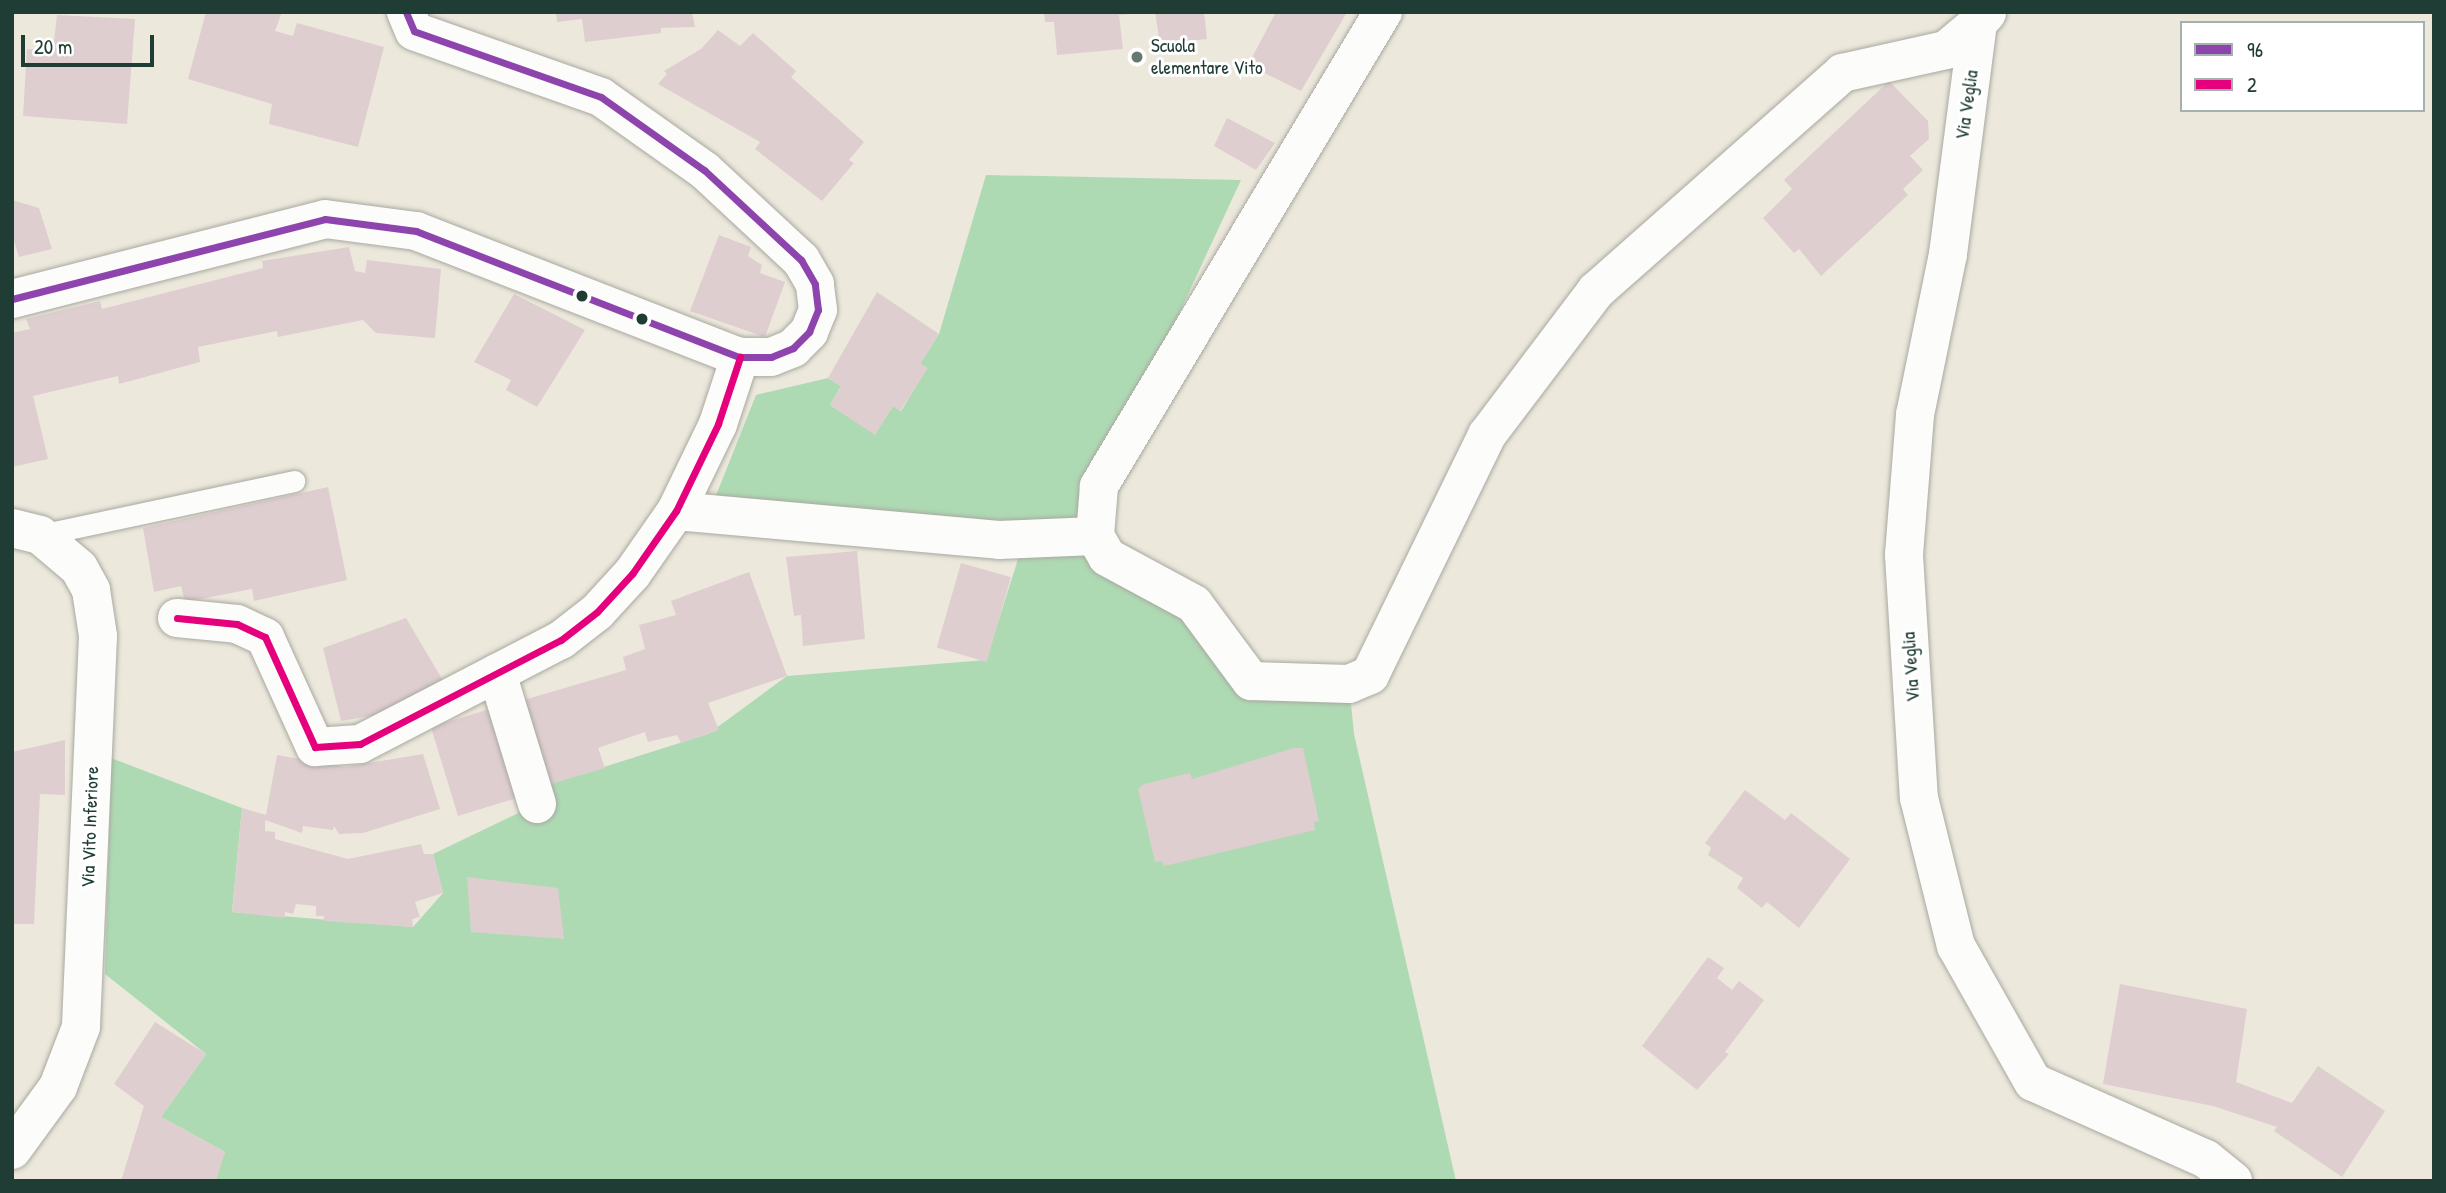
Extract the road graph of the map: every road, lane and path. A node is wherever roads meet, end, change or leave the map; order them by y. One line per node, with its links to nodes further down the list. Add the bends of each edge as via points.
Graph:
1 (406, 12): 5 (street, via 414,31 601,97 704,170 801,260 815,284 818,310 809,332 793,348 771,357)
2 (1383, 12): 9 (street, via 1099,486)
3 (1983, 18): 9 (street, via 1946,50 1842,73 1597,290 1486,435 1370,675 1349,684 1251,681 1194,604 1107,557); 14 (street, Via Veglia, via 1948,254 1914,415 1904,555 1919,797 1956,946 2033,1082 2206,1159)
4 (12, 299): 5 (street, via 325,219 416,231)
5 (740, 357): 7 (street, via 718,424)
6 (294, 481): 8 (lane)
7 (676, 510): 9 (street, via 999,540); 11 (street, via 632,574 597,612 561,640)
8 (26, 531): 13 (street, Via Vito Inferiore, via 79,568 97,612 84,982 75,1050 58,1087)
9 (1095, 536)
10 (177, 618): 11 (street, via 237,624 265,637 315,747 360,744)
11 (497, 673): 12 (street)
12 (537, 804)
13 (12, 1150)
14 (2233, 1181)

